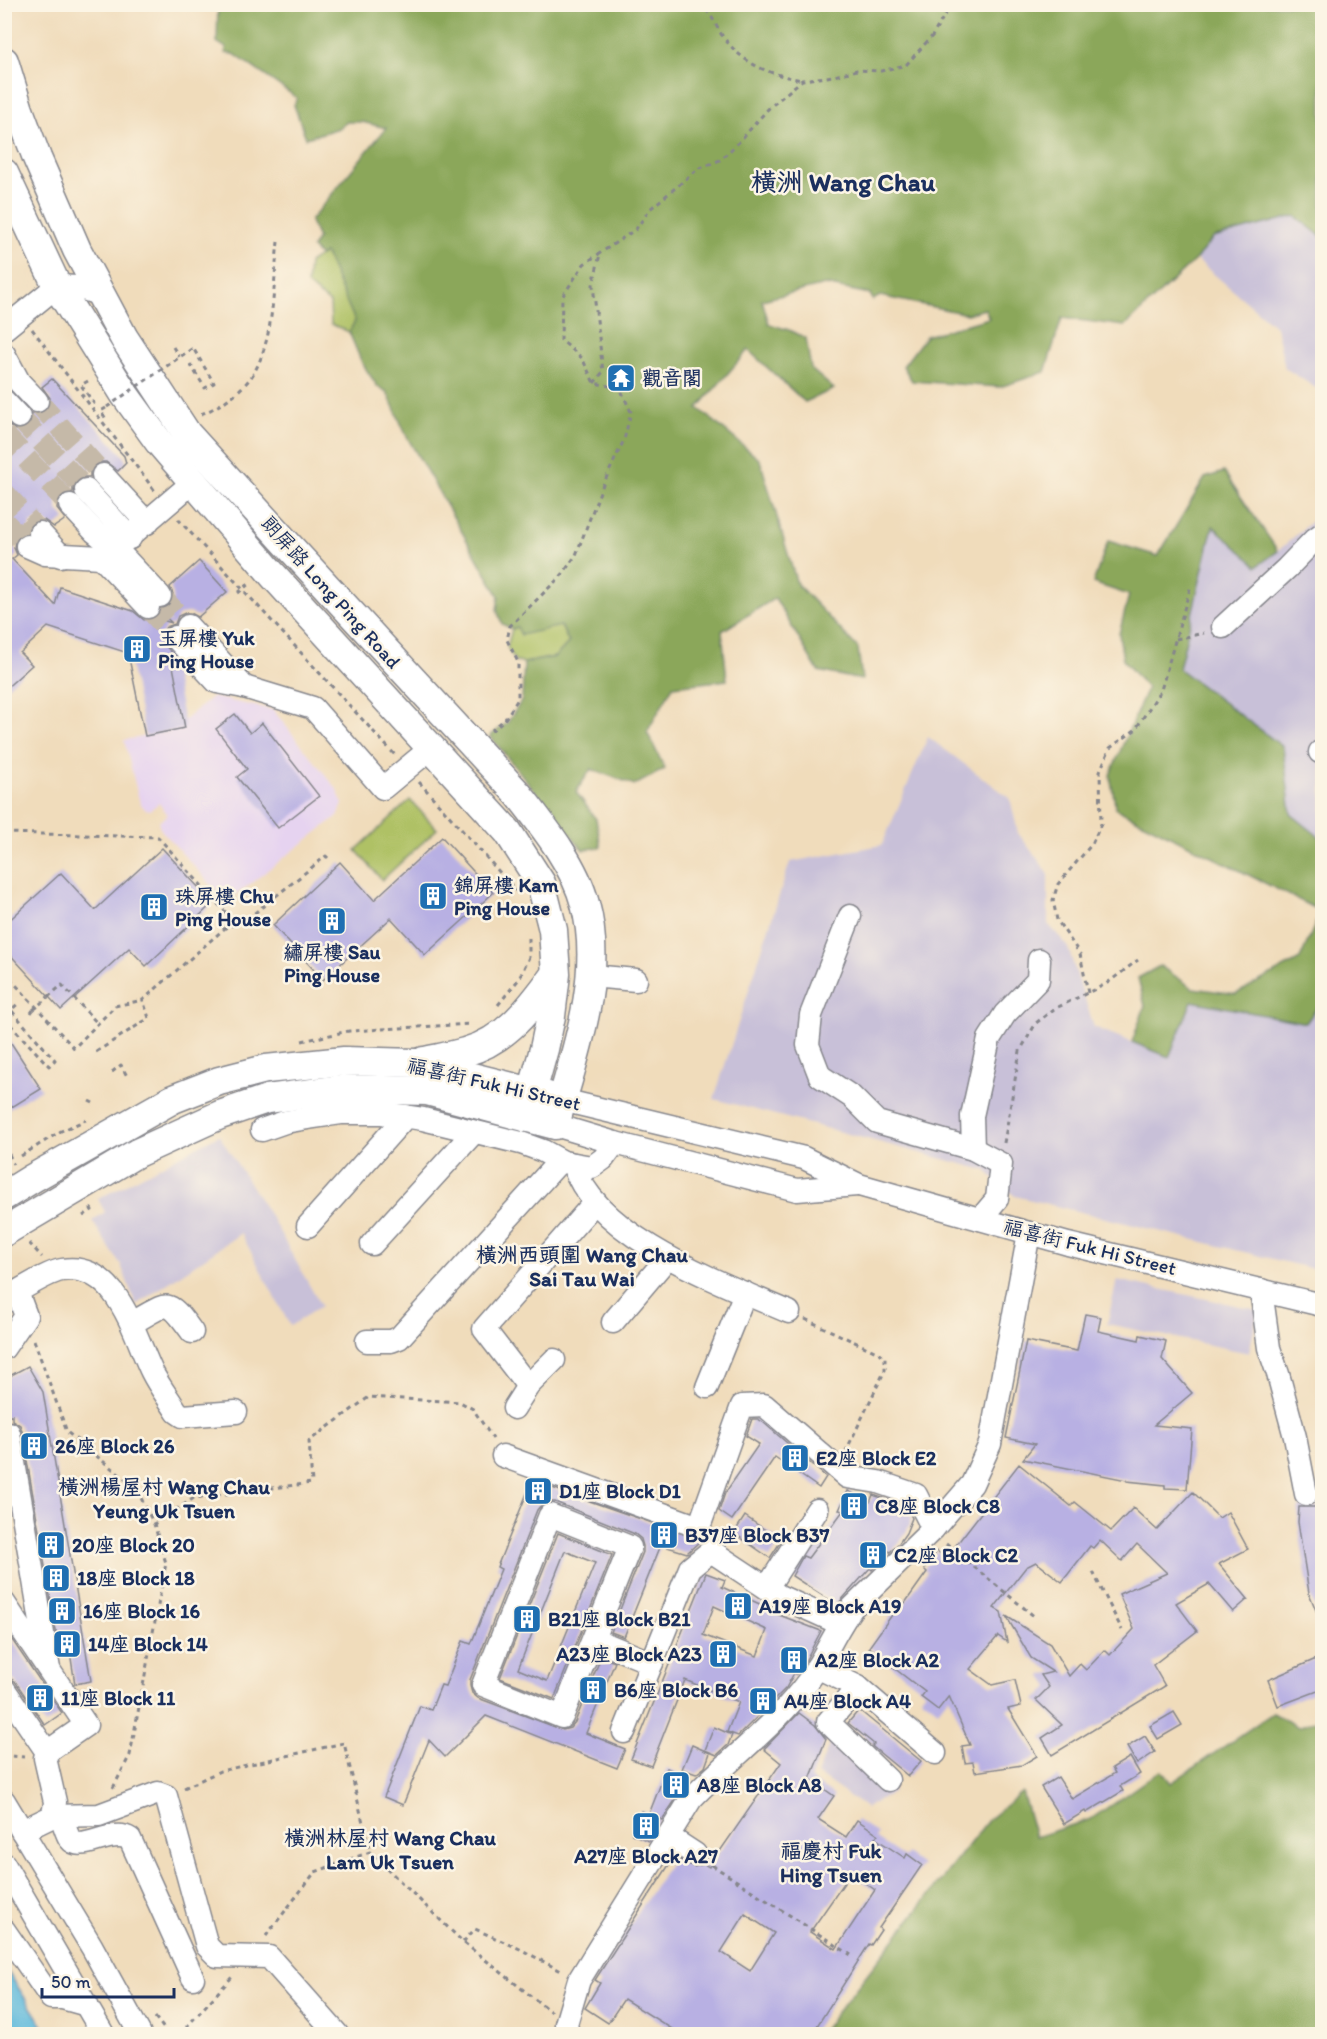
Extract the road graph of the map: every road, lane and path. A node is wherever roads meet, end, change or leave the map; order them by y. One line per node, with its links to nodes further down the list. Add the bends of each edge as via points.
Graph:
1 (699, 4): 4 (path, via 749,63 774,75)
2 (951, 4): 4 (path, via 933,35 906,65)
3 (4, 61): 9 (main road, 朗屏路 Long Ping Road, via 37,158)
4 (802, 80): 7 (path, via 720,160 698,169 650,209 636,229)
5 (4, 174): 8 (main road, 朗屏路 Long Ping Road)
6 (278, 242): 23 (path, via 268,335 255,373 230,398)
7 (600, 252): 16 (path, via 593,285 603,372); 16 (path, via 584,264 562,297 561,340 582,358)
8 (57, 286): 9 (street); 10 (street); 25 (main road, 朗屏路 Long Ping Road, via 125,394)
9 (99, 294): 23 (main road, 朗屏路 Long Ping Road)
10 (4, 329)
11 (34, 332): 26 (path, via 152,485)
12 (173, 346): 14 (path)
13 (4, 354): 18 (street, via 19,382)
14 (179, 357): 15 (path, bridge, via 194,348 214,383 205,388); 21 (path, bridge)
15 (190, 364)
16 (594, 383): 40 (path, via 620,388 632,412 624,440 576,555 562,575 510,626 507,640 518,662 518,699 505,719)
17 (92, 387): 20 (path, via 87,380 81,385)
18 (37, 401)
19 (102, 401): 21 (path, bridge)
20 (95, 405)
21 (107, 407): 22 (path, via 100,411)
22 (106, 419)
23 (179, 422): 24 (main road, 朗屏路 Long Ping Road)
24 (204, 454): 25 (main road); 56 (main road, 朗屏路 Long Ping Road, via 519,795 549,834 585,904)
25 (192, 483): 31 (street); 41 (main road, 朗屏路 Long Ping Road)
26 (144, 488)
27 (86, 490): 31 (street)
28 (181, 523): 34 (path)
29 (1323, 534): 37 (street)
30 (33, 539): 31 (street, via 61,556)
31 (123, 542): 36 (street)
32 (248, 584): 34 (path)
33 (1191, 585): 39 (path)
34 (242, 589): 35 (path); 42 (path)
35 (238, 593)
36 (154, 602)
37 (1223, 627): 39 (path)
38 (182, 632): 41 (street, via 244,687 313,708 383,788)
39 (1176, 639): 58 (path, via 1161,690 1135,730 1110,748 1100,771 1101,824 1092,844 1059,884 1053,900 1057,920 1080,954)
40 (486, 736)
41 (430, 749): 55 (main road, 朗屏路 Long Ping Road, via 508,832 541,883 553,930)
42 (399, 760)
43 (415, 778): 46 (path)
44 (4, 833): 48 (path, via 158,837)
45 (328, 858): 48 (path)
46 (519, 894)
47 (850, 916): 77 (street, via 811,1015 808,1045 820,1076 852,1097 877,1122)
48 (236, 924): 59 (path, via 225,928)
49 (529, 937): 61 (path, via 529,957 519,979)
50 (9, 955): 51 (path)
51 (4, 959)
52 (1039, 960): 77 (street, via 1038,980 1005,1014 989,1038 972,1116)
53 (1138, 960): 58 (path)
54 (4, 972): 64 (path, via 74,1048)
55 (556, 974): 66 (main road, via 529,1009 490,1042 467,1052); 70 (main road, 朗屏路 Long Ping Road, via 551,1016)
56 (591, 976): 57 (street); 72 (main road, 朗屏路 Long Ping Road)
57 (636, 980)
58 (1088, 993): 80 (path, via 1054,1009 1036,1023 1020,1051)
59 (143, 1000): 64 (path, via 115,1006); 65 (path, via 149,1018)
60 (21, 1002): 63 (path, via 11,1010 55,1060 49,1066)
61 (493, 1011)
62 (31, 1013): 64 (path, bridge, via 62,985)
63 (4, 1018)
64 (98, 1024)
65 (96, 1052)
66 (416, 1063): 70 (main road, 福喜街 Fuk Hi Street); 83 (main road, 福喜街 Fuk Hi Street, via 344,1061 266,1070 219,1081 173,1099)
67 (112, 1072): 68 (path, via 121,1065)
68 (128, 1078)
69 (89, 1101): 71 (path)
70 (528, 1104): 72 (main road, 福喜街 Fuk Hi Street); 88 (main road, 福喜街 Fuk Hi Street, via 427,1091 343,1089 267,1099 220,1114 137,1153)
71 (98, 1105)
72 (558, 1112): 76 (street, 福喜街 Fuk Hi Street); 82 (street, 福喜街 Fuk Hi Street, via 804,1158)
73 (406, 1116): 74 (street, via 341,1113); 75 (street); 86 (street)
74 (262, 1130)
75 (474, 1132): 79 (street, via 543,1150); 89 (street)
76 (615, 1143): 79 (street, via 596,1166); 82 (street, 福喜街 Fuk Hi Street, via 797,1190)
77 (973, 1149): 80 (street)
78 (9, 1154): 81 (path)
79 (568, 1163): 84 (street); 101 (street, via 557,1164 399,1338)
80 (1001, 1164): 85 (street, via 996,1200)
81 (16, 1168)
82 (859, 1185): 85 (street, 福喜街 Fuk Hi Street)
83 (4, 1196)
84 (595, 1202): 90 (street, via 632,1234); 104 (street, via 484,1329)
85 (980, 1219): 87 (street, 福喜街 Fuk Hi Street)
86 (308, 1226)
87 (1029, 1233): 92 (street, 福喜街 Fuk Hi Street); 114 (street, via 990,1444 972,1484)
88 (17, 1237): 91 (path)
89 (372, 1244)
90 (668, 1257): 93 (street); 98 (street)
91 (45, 1260)
92 (1261, 1290): 95 (street, 福喜街 Fuk Hi Street); 111 (street, via 1269,1348 1295,1437)
93 (745, 1293): 96 (street); 105 (street)
94 (11, 1295): 97 (street); 99 (street, via 60,1270 80,1268 107,1286)
95 (1323, 1305)
96 (789, 1312): 110 (path, via 885,1356 885,1370)
97 (26, 1316): 102 (street); 113 (path, via 67,1432 136,1488)
98 (613, 1322)
99 (132, 1323): 100 (street, via 168,1306 175,1308); 107 (street, via 153,1373 177,1412 183,1416)
100 (192, 1332)
101 (367, 1341)
102 (4, 1348)
103 (554, 1360): 104 (street)
104 (528, 1386): 106 (street)
105 (707, 1387)
106 (514, 1408)
107 (236, 1412)
108 (4, 1433): 124 (street, via 9,1433)
109 (503, 1456): 110 (street, via 699,1527 742,1406 764,1405); 113 (path, via 473,1409 460,1402 369,1397 309,1441 312,1483 194,1498)
110 (837, 1468): 114 (street, via 847,1477 878,1482 916,1496)
111 (1306, 1494)
112 (817, 1510): 116 (street)
113 (154, 1524): 133 (path, via 166,1563 133,1744)
114 (932, 1531): 118 (path); 119 (street, via 852,1608)
115 (1093, 1572): 120 (path)
116 (766, 1588): 119 (street); 122 (street, via 711,1551 690,1568)
117 (4, 1603): 124 (street)
118 (1035, 1617)
119 (841, 1624): 123 (street)
120 (1122, 1630)
121 (593, 1639): 121 (street, via 630,1547 550,1515 483,1685 562,1717); 122 (street)
122 (652, 1663): 127 (street)
123 (817, 1666): 125 (street); 136 (street, via 774,1721 691,1799)
124 (49, 1669): 128 (street, via 86,1725)
125 (858, 1687): 129 (street); 130 (street, via 828,1722)
126 (4, 1689): 128 (street)
127 (624, 1732)
128 (47, 1752): 134 (street)
129 (935, 1753)
130 (888, 1780)
131 (166, 1796): 133 (street, via 158,1793); 137 (path, via 220,1771 344,1743); 143 (street, via 207,1946 217,1956)
132 (4, 1801): 135 (street)
133 (99, 1815): 134 (street)
134 (57, 1816): 135 (street); 144 (street, via 76,1844 117,1835 130,1839)
135 (22, 1831): 149 (street)
136 (669, 1837): 138 (street); 145 (street)
137 (370, 1852): 141 (path); 143 (path, via 315,1872)
138 (695, 1854): 142 (path)
139 (4, 1863): 146 (street)
140 (4, 1929): 146 (street, via 51,1998)
141 (463, 1942): 145 (path, via 475,1929); 147 (path)
142 (851, 1954)
143 (251, 1955): 150 (path); 151 (street, via 269,1957)
144 (193, 1978)
145 (579, 1980): 147 (street)
146 (87, 2005): 148 (street)
147 (567, 2029)
148 (103, 2034)
149 (140, 2034)
150 (180, 2034)
151 (337, 2034)

